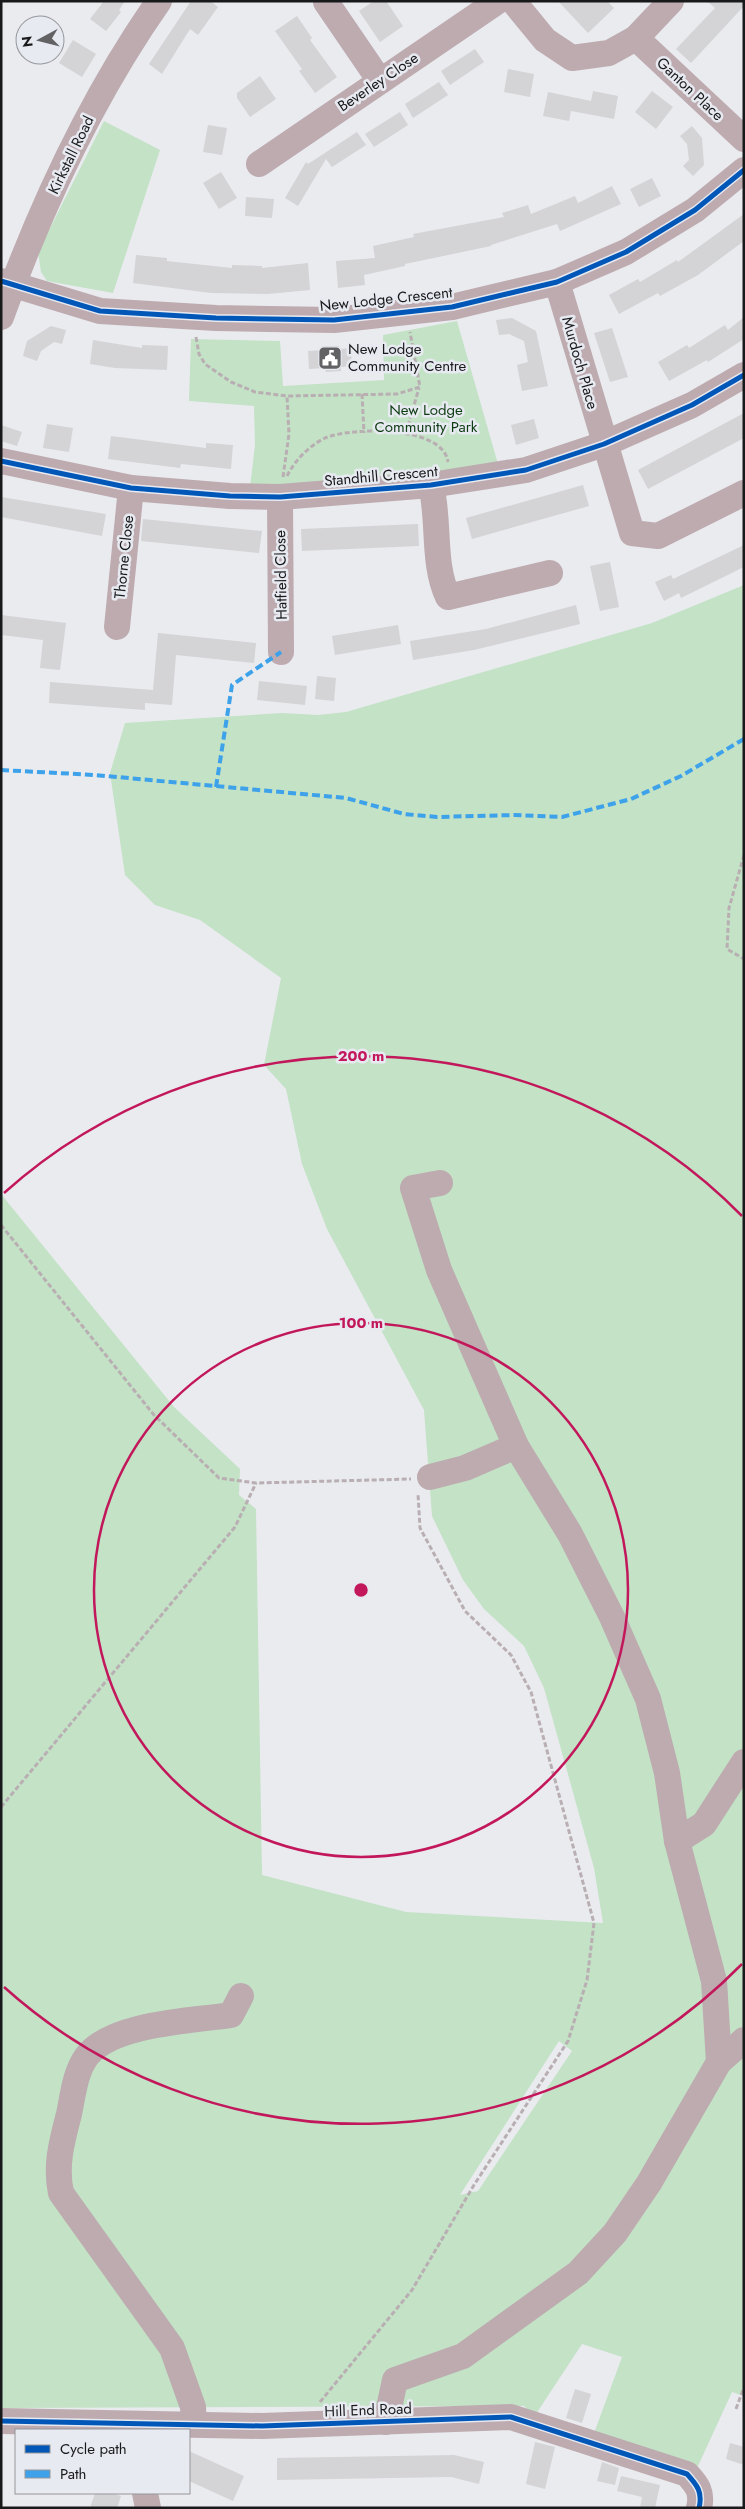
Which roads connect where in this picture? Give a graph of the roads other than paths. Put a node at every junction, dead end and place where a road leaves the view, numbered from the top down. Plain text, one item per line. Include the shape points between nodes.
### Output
1 (159, 1) edge
2 (498, 1) edge
3 (513, 1) edge
4 (671, 1) edge
5 (326, 2) edge
6 (636, 38) junction
7 (380, 81) junction
8 (744, 139) edge
9 (259, 164) dead end
10 (744, 170) edge
11 (557, 282) junction
12 (7, 283) edge
13 (1, 318) edge
14 (744, 375) edge
15 (604, 444) junction
16 (1, 461) edge
17 (441, 484) junction
18 (131, 488) junction
19 (280, 492) junction
20 (744, 493) edge
21 (550, 573) dead end
22 (117, 627) dead end
23 (281, 652) dead end
24 (440, 1183) dead end
25 (516, 1446) junction
26 (421, 1482) road end
27 (744, 1762) edge
28 (677, 1841) junction
29 (241, 1996) dead end
30 (744, 2040) edge
31 (719, 2062) junction
32 (1, 2421) edge
33 (386, 2422) junction
34 (194, 2424) junction
35 (138, 2426) edge
36 (145, 2494) edge
37 (148, 2508) edge
38 (699, 2508) edge

1 - 12 street, Kirkstall Road via 132,39 68,154
2 - 7 street, Beverley Close
3 - 6 street via 545,40 572,58 609,53
4 - 6 street
5 - 7 street
6 - 8 street, Ganton Place
7 - 9 street, Beverley Close
10 - 11 street, New Lodge Crescent via 695,210 626,252
11 - 12 street, New Lodge Crescent via 452,306 334,320 100,311
11 - 15 street, Murdoch Place
12 - 13 street, Kirkstall Road
14 - 15 street, Standhill Crescent via 692,405
15 - 17 street, Standhill Crescent via 526,470
15 - 20 street, Murdoch Place via 632,533 658,536
16 - 18 street, Standhill Crescent
17 - 19 street, Standhill Crescent
17 - 21 street via 435,502 441,582 448,597
18 - 19 street, Standhill Crescent via 230,496
18 - 22 street, Thorne Close
19 - 23 street, Hatfield Close
24 - 25 street via 413,1188 439,1270
25 - 26 street via 465,1468
25 - 28 street via 570,1534 612,1617 648,1700 667,1773
27 - 28 street via 704,1824
28 - 31 street via 714,1981
29 - 34 street via 231,2015 133,2029 104,2039 87,2056 79,2071 58,2160 61,2193 172,2348 193,2407
30 - 31 street
31 - 33 street via 649,2183 615,2233 578,2273 463,2356 395,2380
32 - 35 street, Hill End Road
33 - 34 street, Hill End Road
33 - 38 street, Hill End Road via 511,2417 687,2474 698,2485
34 - 35 street, Hill End Road
36 - 37 street

